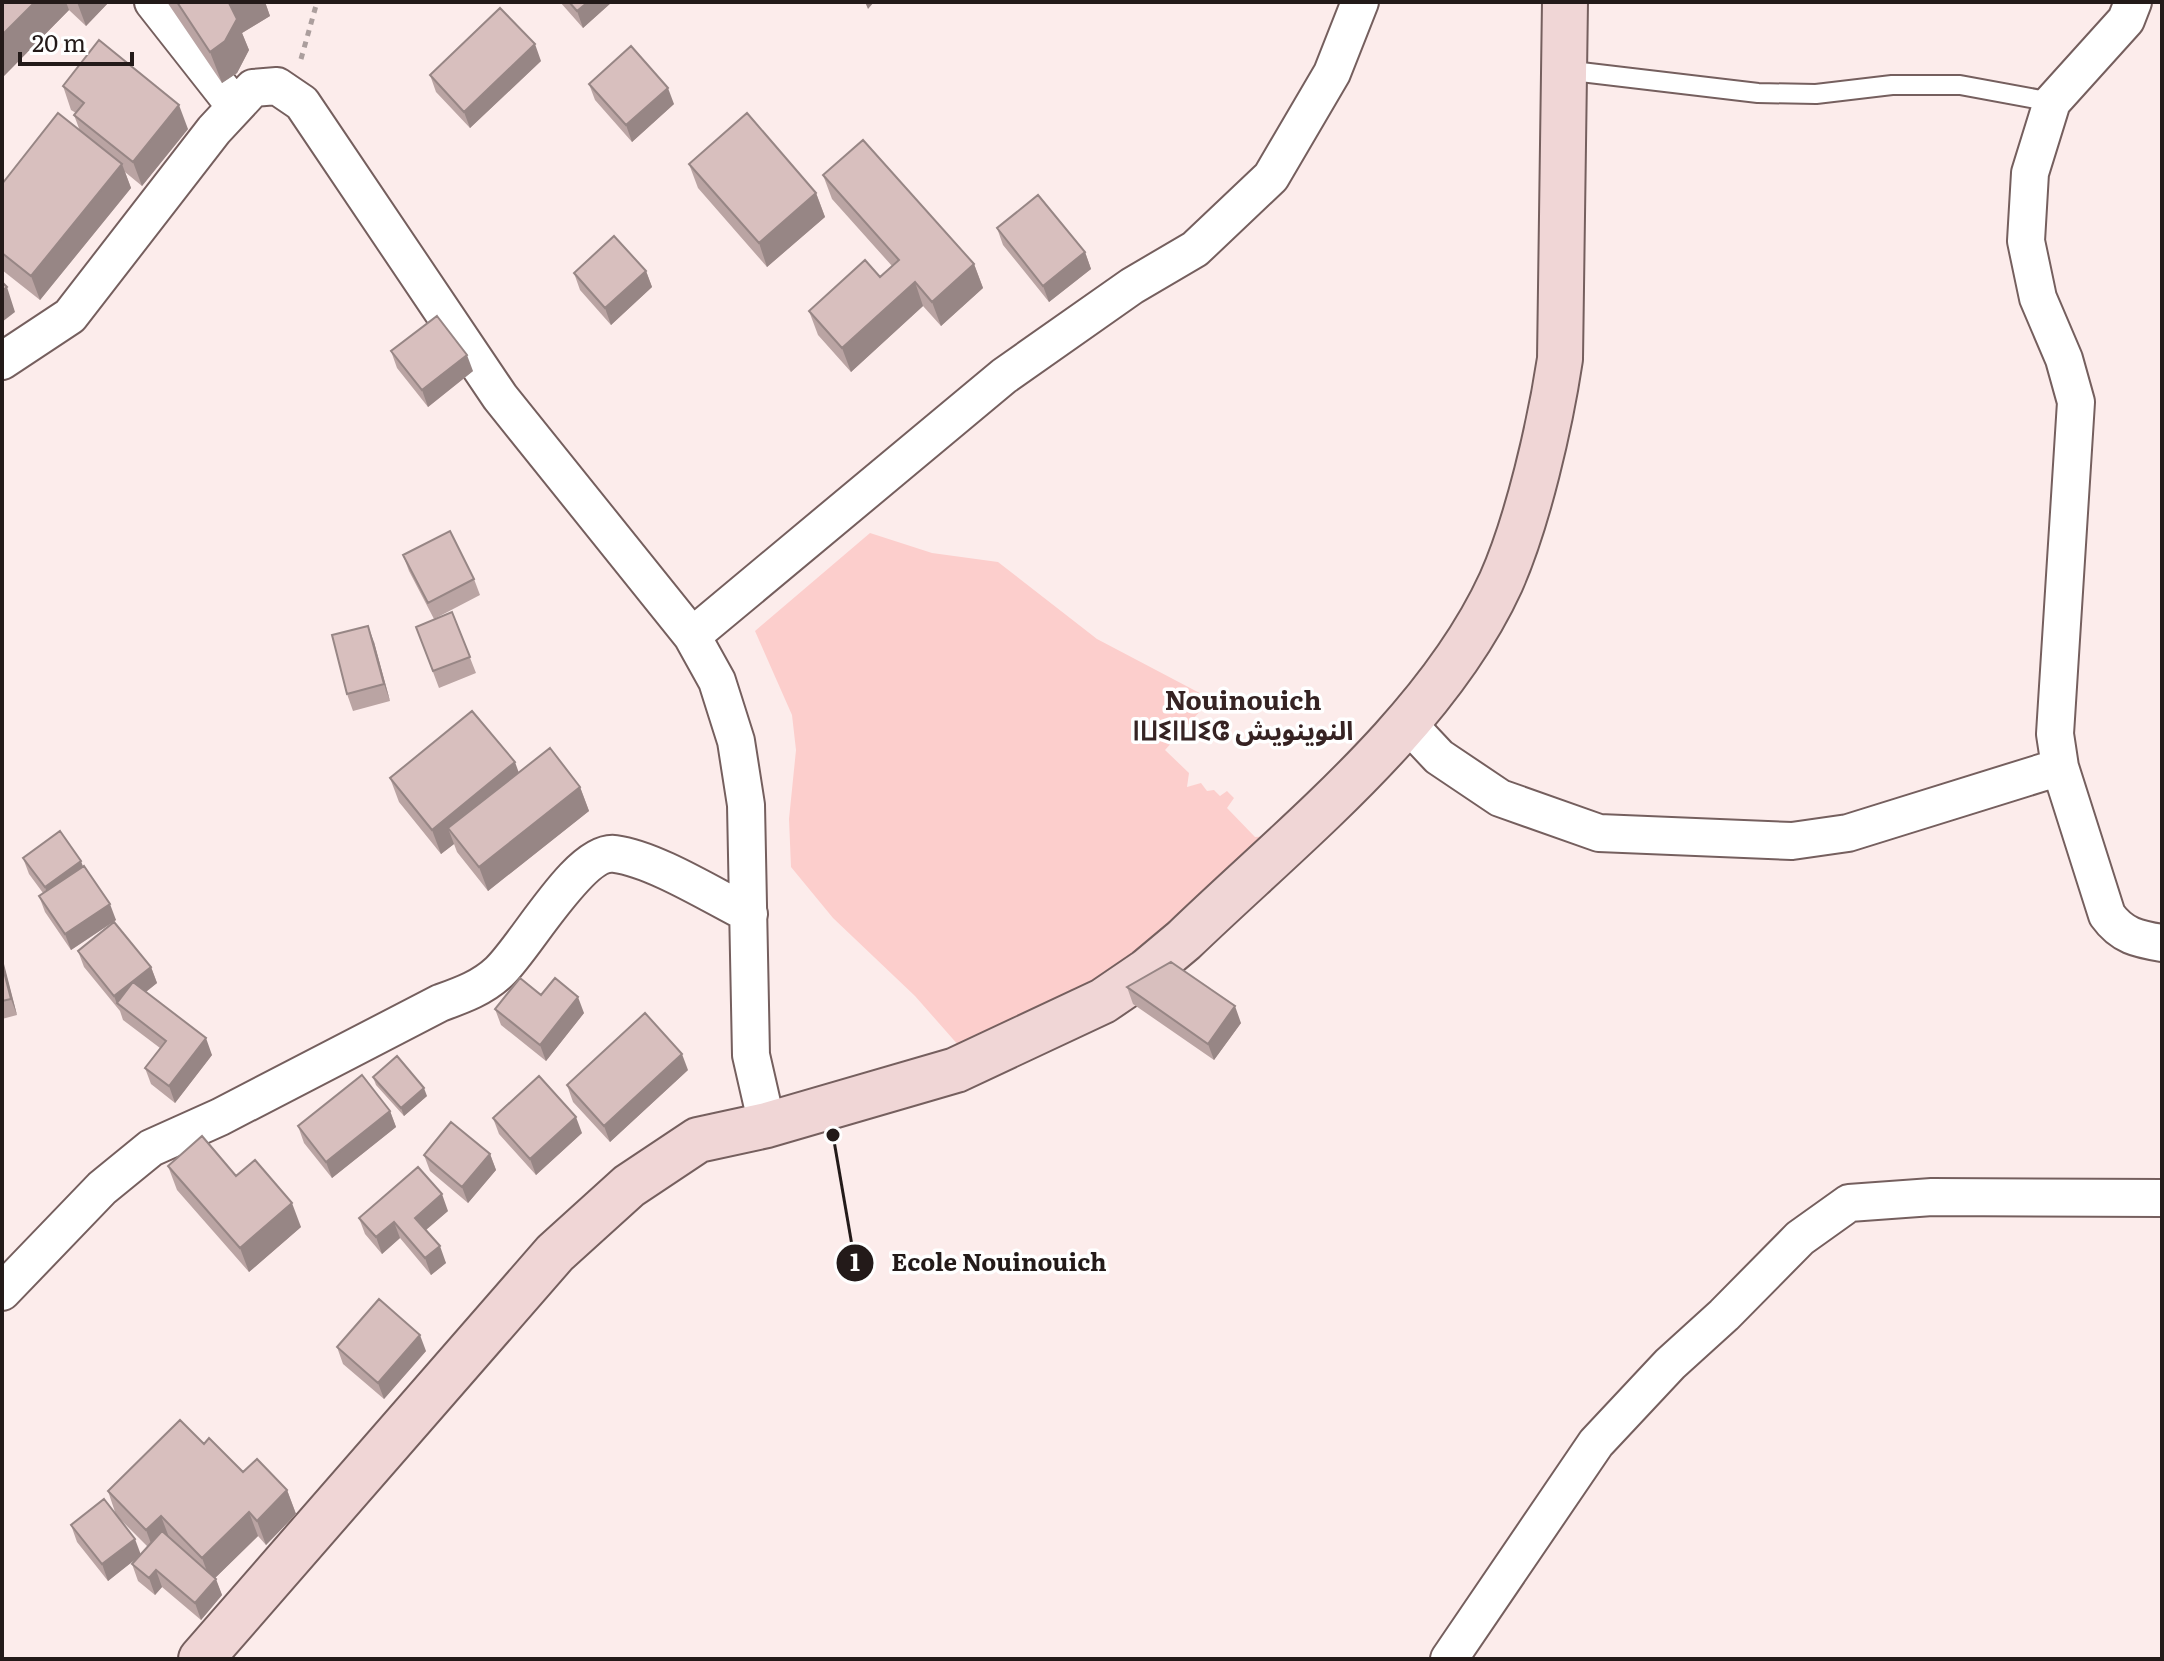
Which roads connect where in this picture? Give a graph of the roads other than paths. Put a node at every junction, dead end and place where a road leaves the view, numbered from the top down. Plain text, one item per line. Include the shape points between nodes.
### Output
1 (153, 2) edge
2 (1360, 2) edge
3 (1565, 2) edge
4 (2133, 2) edge
5 (1564, 70) junction
6 (2052, 102) junction
7 (234, 105) junction
8 (2, 361) edge
9 (692, 636) junction
10 (1408, 724) junction
11 (2060, 767) junction
12 (749, 914) junction
13 (2162, 943) edge
14 (767, 1125) junction
15 (2162, 1198) edge
16 (2, 1292) edge
17 (201, 1659) edge
18 (1449, 1659) edge

1 - 7 street
2 - 9 street via 1332,73 1260,188 1195,249 1132,286 1004,376
3 - 5 street
4 - 6 street via 2126,20
5 - 6 lane via 1758,93 1960,85
5 - 10 street via 1560,359 1553,403 1501,581 1470,638
6 - 11 street via 2030,173 2026,241 2038,298 2076,402 2055,734
7 - 8 street via 70,316
7 - 9 street via 253,88 277,86 302,103 500,397
9 - 12 street via 717,681 736,741 746,805
10 - 11 street via 1439,757 1500,798 1599,833 1792,841 1848,833
10 - 14 street via 1184,940 1103,1001 956,1070
11 - 13 street via 2107,915 2132,938
12 - 14 street via 751,1055
12 - 16 street via 639,861 613,853 599,856 580,870 497,974 151,1148 102,1188
14 - 17 street via 698,1140 629,1186 555,1253
15 - 18 street via 1932,1197 1849,1203 1800,1238 1596,1443

